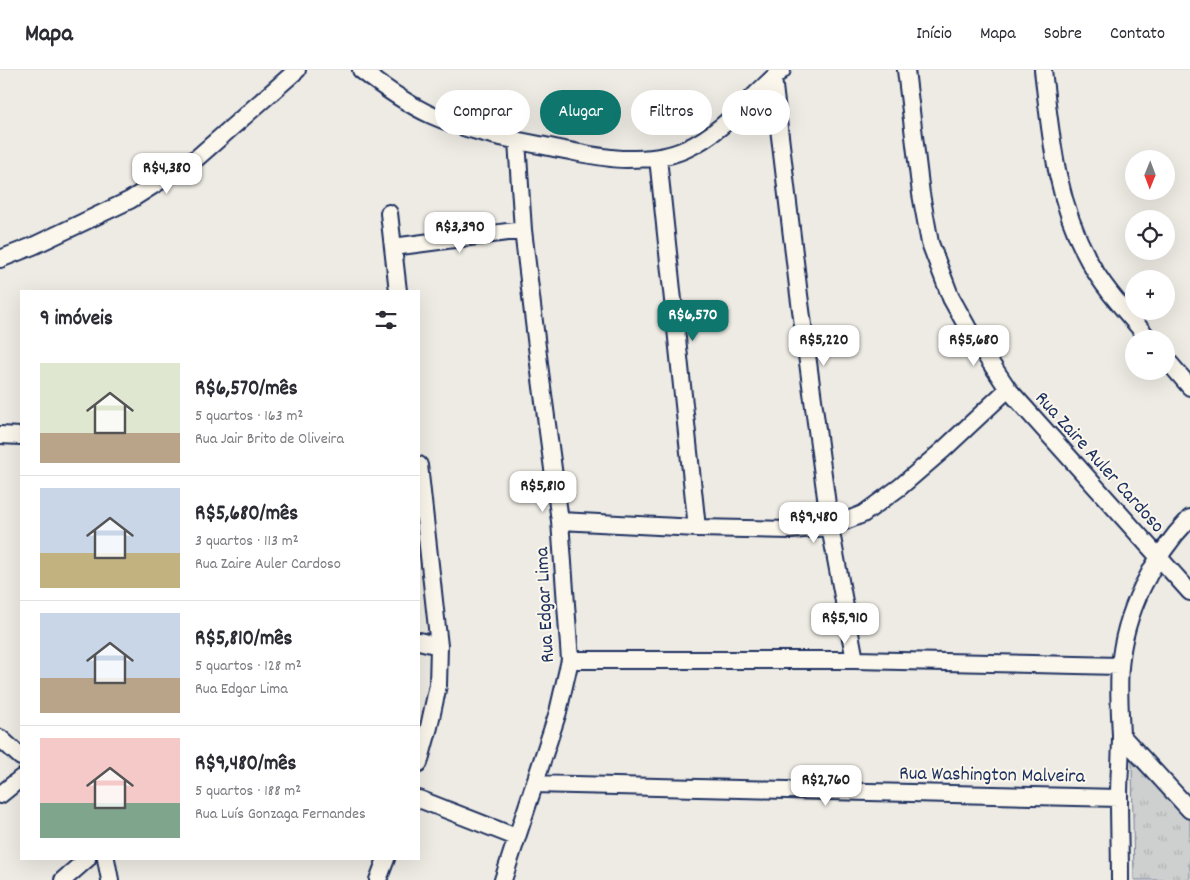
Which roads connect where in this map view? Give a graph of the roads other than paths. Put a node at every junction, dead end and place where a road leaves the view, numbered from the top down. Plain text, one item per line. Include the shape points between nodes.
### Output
1 (297, 70) edge
2 (361, 70) edge
3 (906, 70) edge
4 (1043, 70) edge
5 (778, 74) edge
6 (517, 141) junction
7 (658, 158) junction
8 (389, 213) dead end
9 (523, 230) junction
10 (393, 247) junction
11 (0, 259) edge
12 (398, 290) edge
13 (1141, 330) edge
14 (1175, 370) edge
15 (1190, 388) edge
16 (1008, 389) junction
17 (0, 435) edge
18 (20, 436) edge
19 (420, 473) edge
20 (1190, 518) edge
21 (560, 521) junction
22 (830, 527) junction
23 (697, 528) junction
24 (1158, 557) junction
25 (1190, 592) edge
26 (420, 641) edge
27 (439, 646) junction
28 (570, 660) junction
29 (855, 660) junction
30 (1120, 666) junction
31 (1121, 735) junction
32 (0, 738) edge
33 (20, 756) edge
34 (420, 759) edge
35 (20, 779) edge
36 (534, 784) junction
37 (0, 795) edge
38 (1119, 798) junction
39 (420, 799) edge
40 (1190, 810) edge
41 (516, 837) junction
42 (85, 860) edge
43 (106, 860) edge
44 (386, 860) edge
45 (63, 880) edge
46 (110, 880) edge
47 (378, 880) edge
48 (503, 880) edge
49 (1120, 880) edge

1 - 11 street via 198,157 130,200
2 - 6 street via 429,114 455,125
3 - 16 street, Rua Zaire Auler Cardoso via 930,243 951,298
4 - 13 street via 1056,173 1068,217 1089,262
5 - 7 street via 708,136 686,149
5 - 22 street via 800,304
6 - 7 street via 624,159
6 - 9 street, Rua Edgar Lima
7 - 23 street
8 - 10 street
9 - 10 street
9 - 21 street, Rua Edgar Lima
10 - 12 street
14 - 15 street
16 - 22 street via 900,487 863,514
16 - 24 street, Rua Zaire Auler Cardoso
17 - 18 street
19 - 27 street
20 - 24 street
21 - 23 street
21 - 28 street, Rua Edgar Lima
22 - 23 street via 791,530
22 - 29 street
24 - 25 street, Rua Zaire Auler Cardoso
24 - 30 street via 1134,607
26 - 27 street
27 - 34 street via 438,684
28 - 29 street
28 - 36 street, Rua Edgar Lima via 558,712
29 - 30 street
30 - 31 street
31 - 38 street
31 - 40 street
32 - 33 street
35 - 37 street
36 - 38 street, Rua Washington Malveira
36 - 41 street, Rua Edgar Lima
38 - 49 street
39 - 41 street
41 - 48 street, Rua Edgar Lima
42 - 45 street
43 - 46 street
44 - 47 street

